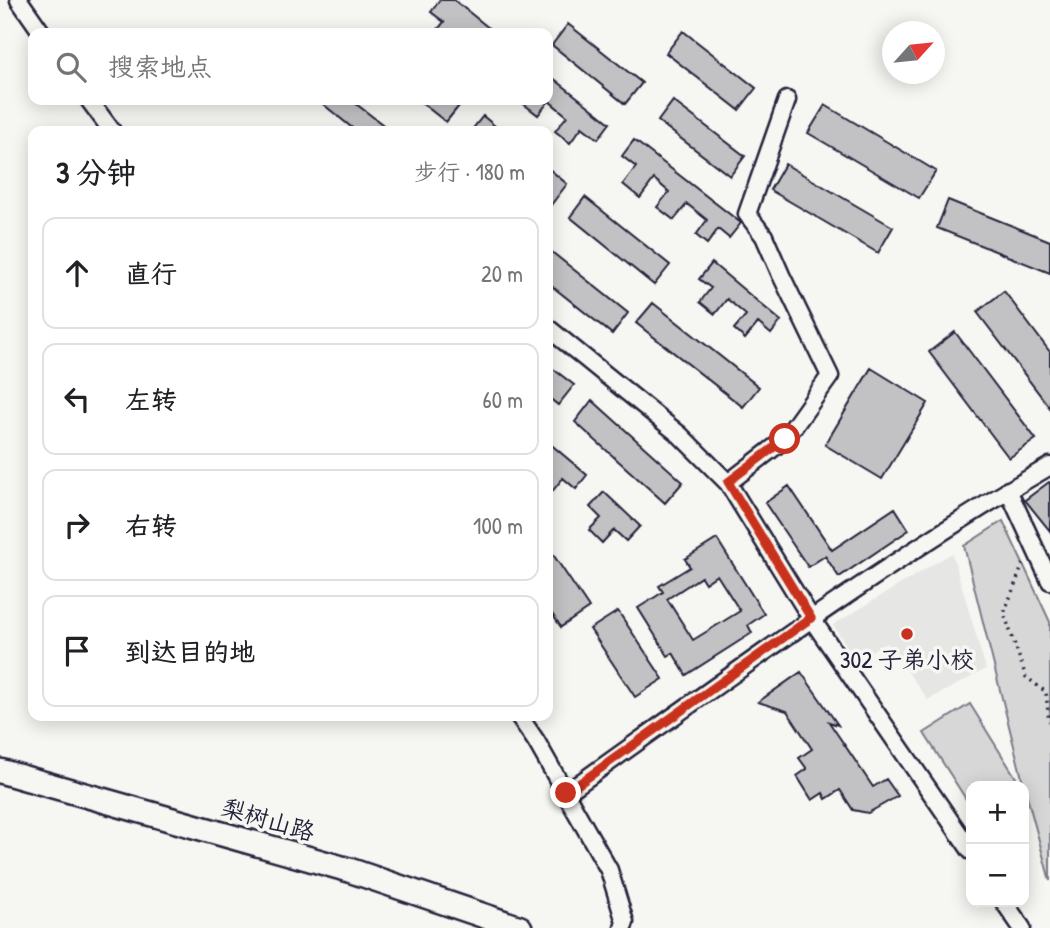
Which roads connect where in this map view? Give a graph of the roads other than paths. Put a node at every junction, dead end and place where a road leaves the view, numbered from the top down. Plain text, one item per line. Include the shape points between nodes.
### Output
1 (19, 0) edge
2 (39, 28) edge
3 (786, 100) dead end
4 (93, 105) edge
5 (108, 126) edge
6 (553, 332) edge
7 (1050, 466) edge
8 (728, 482) junction
9 (1008, 490) junction
10 (1050, 581) edge
11 (811, 618) junction
12 (523, 721) edge
13 (0, 771) edge
14 (566, 793) junction
15 (966, 844) edge
16 (1007, 907) edge
17 (520, 928) edge
18 (623, 928) edge
19 (1022, 928) edge

1 - 2 street
3 - 8 street via 747,214 764,236 830,376 785,439
4 - 5 street
6 - 8 street via 680,435
7 - 9 street
8 - 11 street
9 - 10 street
9 - 11 street
11 - 14 street
11 - 15 street
12 - 14 street
13 - 17 main road, 梨树山路 via 349,870
14 - 18 street via 609,870
16 - 19 street

